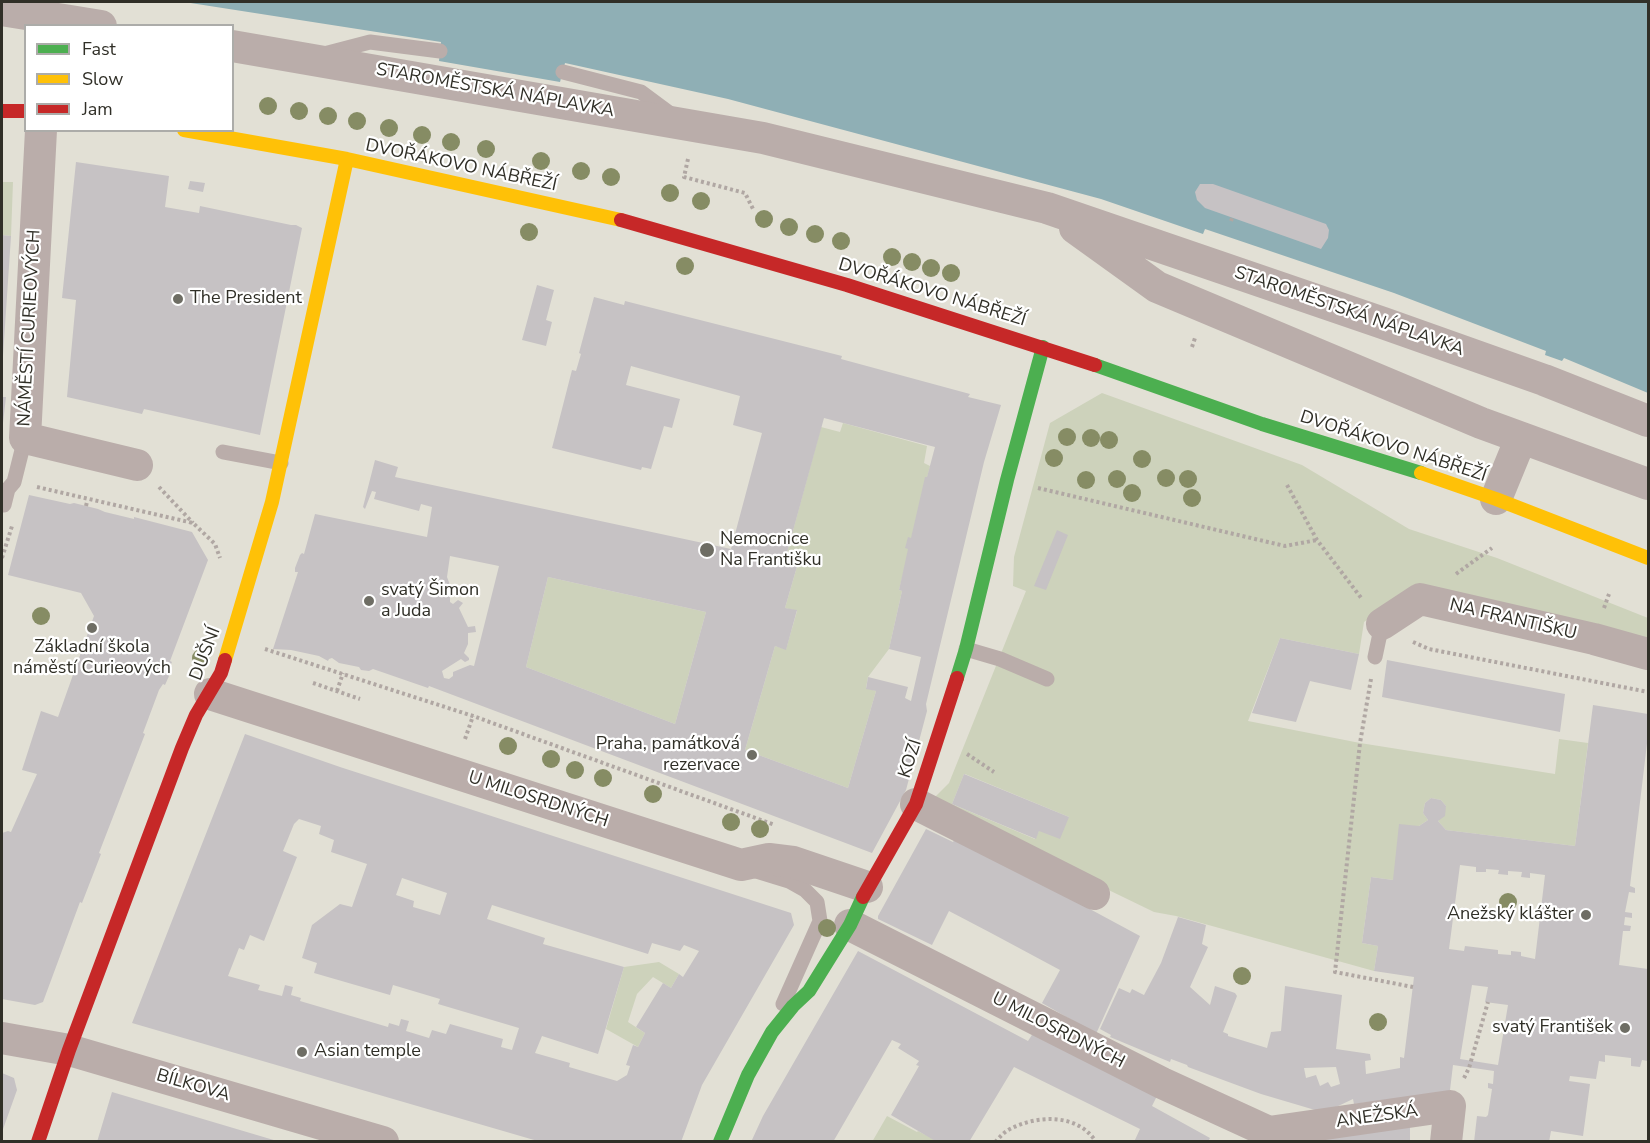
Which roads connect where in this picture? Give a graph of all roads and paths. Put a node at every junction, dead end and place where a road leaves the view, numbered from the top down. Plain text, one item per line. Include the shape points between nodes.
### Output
1 (2, 10) edge
2 (89, 24) edge
3 (234, 46) edge
4 (440, 51) dead end
5 (306, 58) junction
6 (563, 72) dead end
7 (2, 111) edge
8 (24, 111) edge
9 (684, 123) junction
10 (40, 132) edge
11 (195, 132) edge
12 (347, 159) junction
13 (696, 179) dead end
14 (1047, 208) junction
15 (754, 211) dead end
16 (1196, 334) dead end
17 (1043, 347) junction
18 (1192, 347) dead end
19 (1648, 421) edge
20 (25, 438) junction
21 (1521, 438) junction
22 (223, 452) dead end
23 (282, 464) junction
24 (137, 465) joint
25 (1287, 484) dead end
26 (1648, 484) edge
27 (36, 487) dead end
28 (1033, 487) dead end
29 (1496, 499) junction
30 (4, 505) dead end
31 (193, 523) junction
32 (1317, 540) junction
33 (1648, 558) edge
34 (222, 565) dead end
35 (1382, 624) junction
36 (268, 639) dead end
37 (966, 649) junction
38 (1648, 654) edge
39 (1375, 657) joint
40 (343, 673) junction
41 (1047, 679) dead end
42 (313, 683) dead end
43 (337, 691) junction
44 (1648, 692) edge
45 (210, 694) junction
46 (360, 699) dead end
47 (472, 716) junction
48 (465, 739) dead end
49 (962, 751) dead end
50 (994, 772) dead end
51 (916, 804) junction
52 (781, 827) dead end
53 (741, 865) junction
54 (867, 887) junction
55 (1094, 894) dead end
56 (850, 925) junction
57 (1413, 987) dead end
58 (1488, 1002) dead end
59 (772, 1032) junction
60 (2, 1038) edge
61 (69, 1050) junction
62 (1450, 1106) junction
63 (1265, 1137) edge
64 (38, 1142) edge
65 (383, 1142) edge
66 (720, 1142) edge
67 (995, 1142) edge
68 (1096, 1142) edge
69 (1446, 1142) edge

1 - 2 street
3 - 5 street, STAROMĚSTSKÁ NÁPLAVKA
4 - 5 lane, STAROMĚSTSKÁ NÁPLAVKA via 370,42
5 - 9 street, STAROMĚSTSKÁ NÁPLAVKA
6 - 9 lane, STAROMĚSTSKÁ NÁPLAVKA via 641,92
7 - 8 street
9 - 14 street, STAROMĚSTSKÁ NÁPLAVKA via 762,138
10 - 20 street, NÁMĚSTÍ CURIEOVÝCH
11 - 12 street, DVOŘÁKOVO NÁBŘEŽÍ
12 - 17 street, DVOŘÁKOVO NÁBŘEŽÍ via 599,214 857,288
12 - 23 street, DUŠNÍ
13 - 15 path via 745,193
14 - 19 street, STAROMĚSTSKÁ NÁPLAVKA via 1544,380
14 - 21 street, STAROMĚSTSKÁ NÁPLAVKA via 1157,287
16 - 18 path
17 - 29 street, DVOŘÁKOVO NÁBŘEŽÍ via 1262,424
17 - 37 street, KOZÍ
20 - 24 street, NÁMĚSTÍ CURIEOVÝCH
20 - 30 lane
21 - 26 street, STAROMĚSTSKÁ NÁPLAVKA
21 - 29 street
22 - 23 lane
23 - 45 street, DUŠNÍ via 226,659
24 - 31 path
25 - 32 path
27 - 31 path
28 - 32 path via 1285,546
29 - 33 street, DVOŘÁKOVO NÁBŘEŽÍ
31 - 34 path via 215,544
32 - 35 path
35 - 38 street, NA FRANTIŠKU via 1420,599
35 - 39 lane
35 - 44 path via 1429,649
36 - 40 path via 265,650
37 - 41 lane
37 - 51 street, KOZÍ
39 - 57 path via 1360,743 1335,972
40 - 43 path
40 - 47 path
42 - 43 path
43 - 46 path
45 - 53 street, U MILOSRDNÝCH
45 - 61 street, DUŠNÍ via 182,748
47 - 48 path
47 - 52 path
49 - 50 path
51 - 54 street, KOZÍ
51 - 55 street
53 - 54 street, U MILOSRDNÝCH via 769,859 793,862
53 - 59 lane via 789,881 817,902 820,921
54 - 56 street, KOZÍ
56 - 59 street, KOZÍ via 809,991
56 - 63 street, U MILOSRDNÝCH
58 - 62 path via 1469,1068
59 - 66 street, KOZÍ via 748,1075
60 - 61 street, BÍLKOVA
61 - 64 street, DUŠNÍ
61 - 65 street, BÍLKOVA
62 - 63 street, ANEŽSKÁ
62 - 69 street
67 - 68 path via 1008,1130 1048,1118 1067,1121 1088,1131

